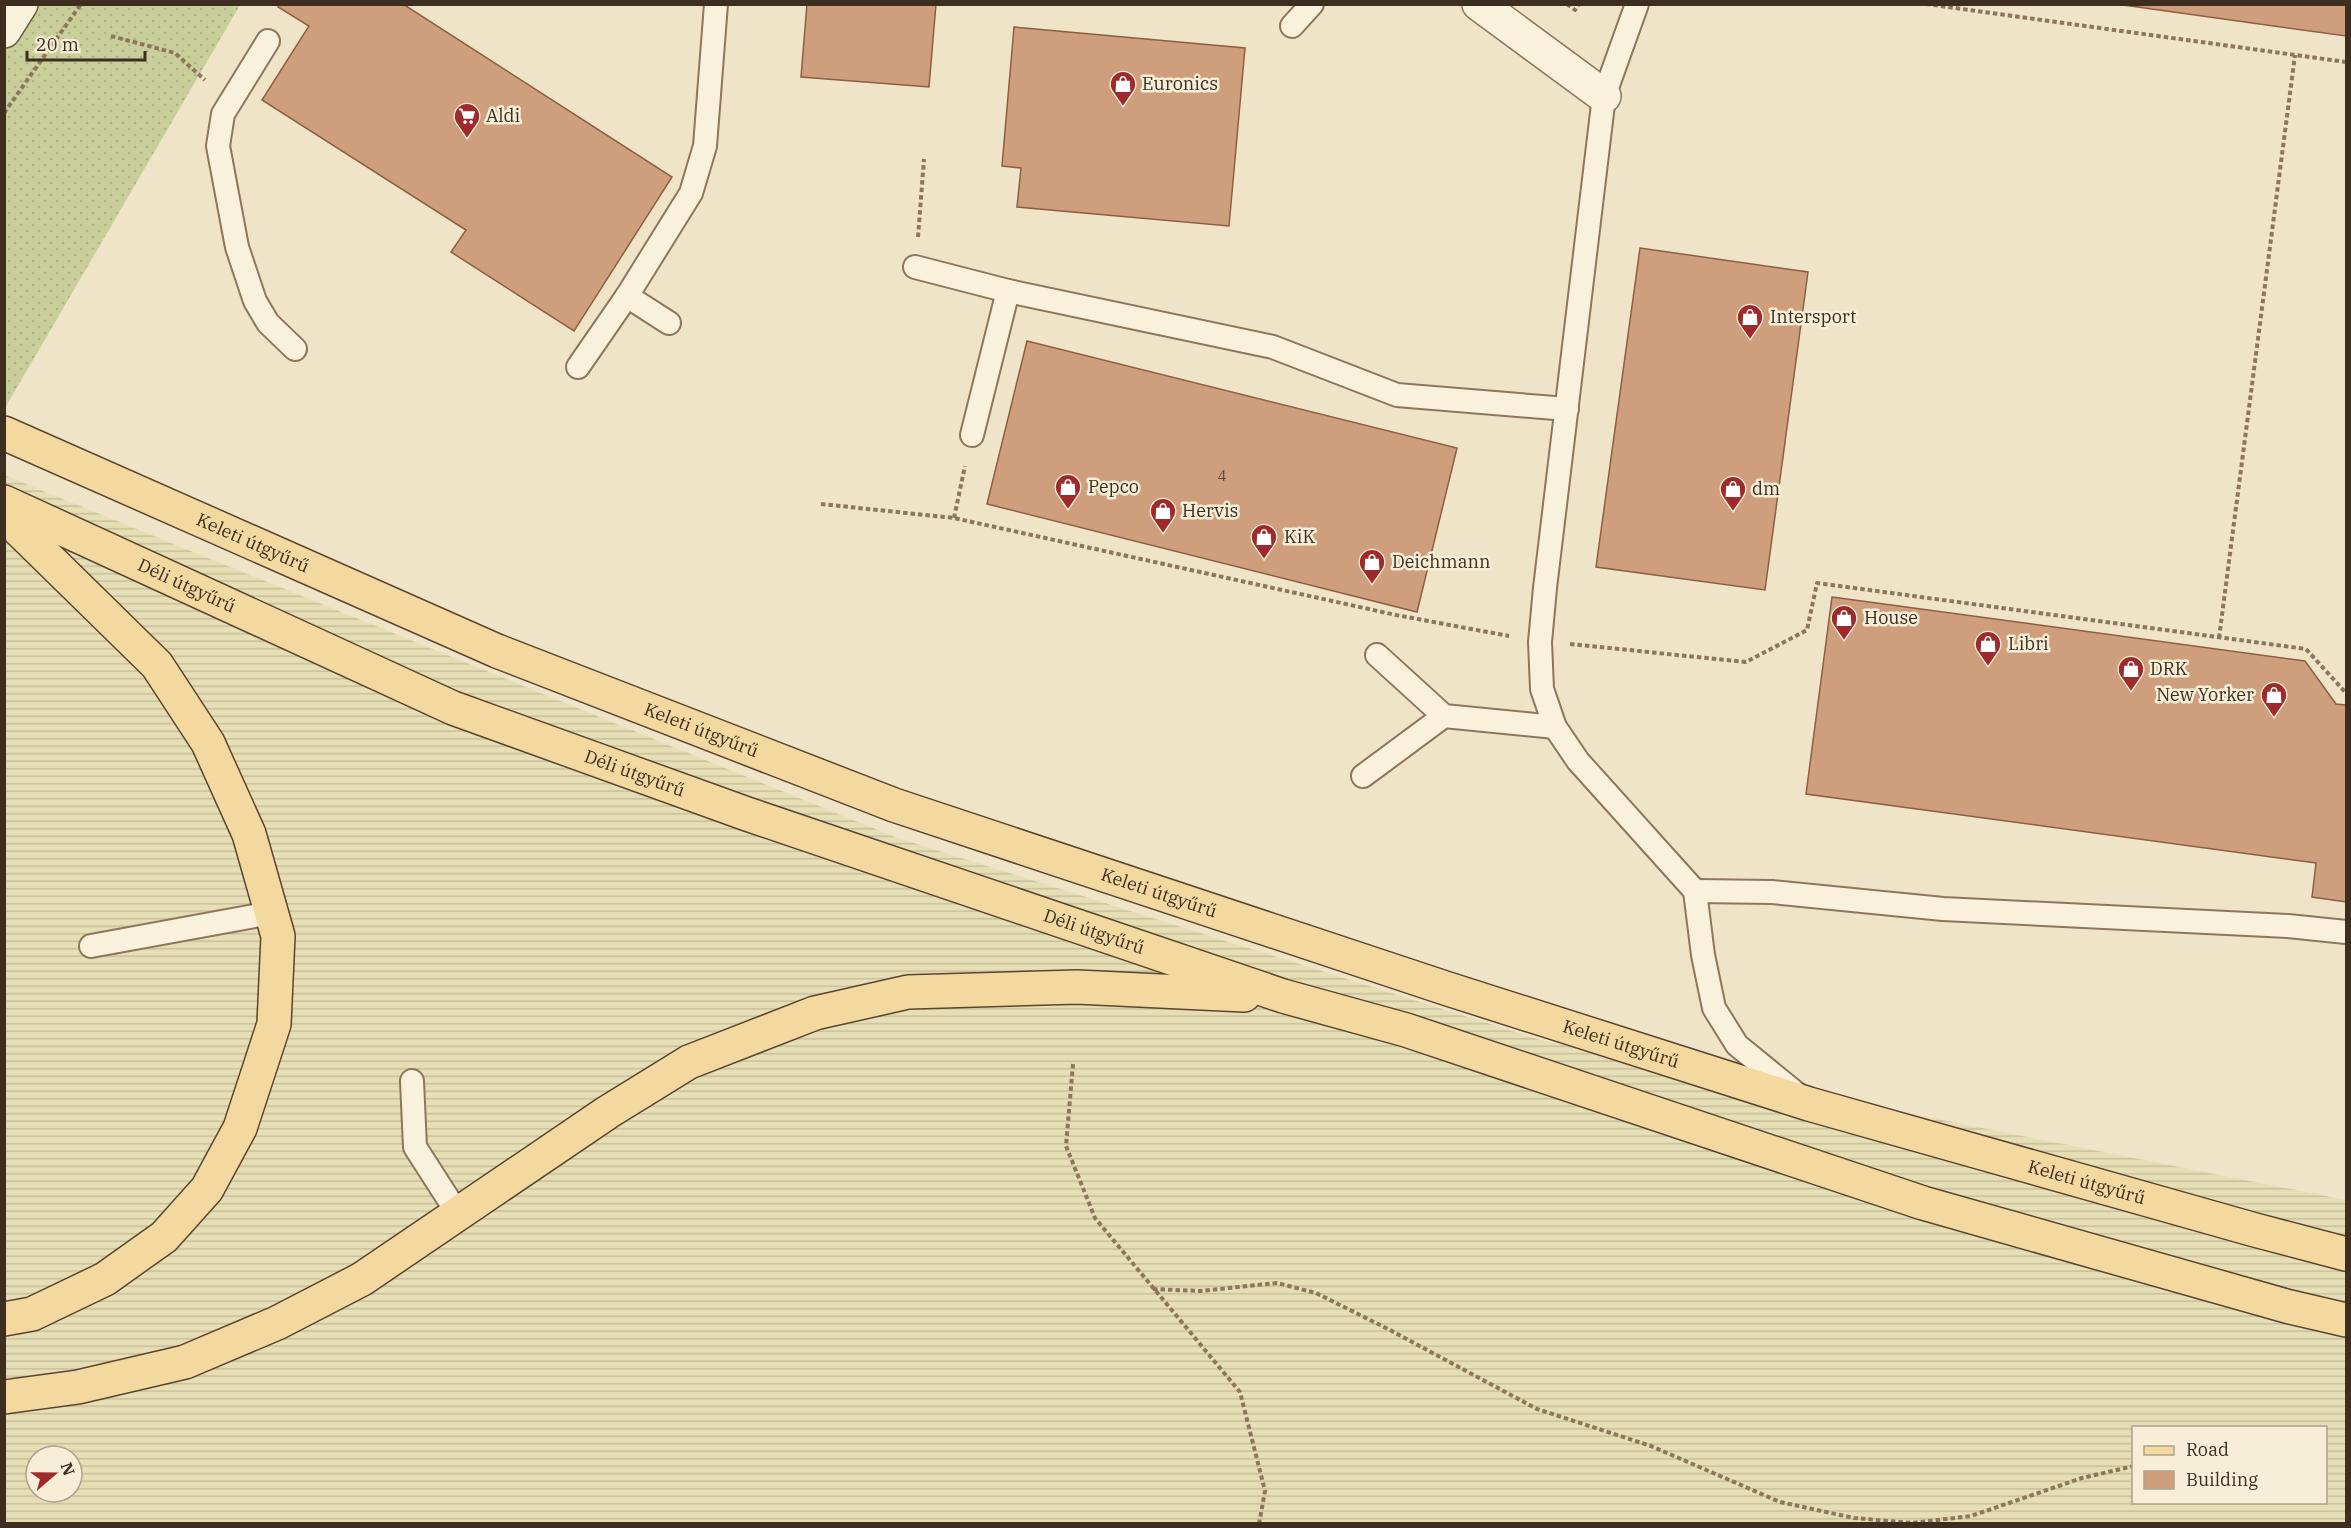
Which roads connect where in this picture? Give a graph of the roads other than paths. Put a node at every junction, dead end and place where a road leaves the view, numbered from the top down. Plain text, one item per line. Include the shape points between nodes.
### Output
1 (21, 4) edge
2 (716, 4) edge
3 (1312, 4) edge
4 (1479, 4) edge
5 (1637, 4) edge
6 (1292, 26) dead end
7 (4, 32) edge
8 (268, 41) dead end
9 (1605, 96) junction
10 (915, 267) dead end
11 (1008, 291) junction
12 (627, 296) junction
13 (669, 323) dead end
14 (295, 349) dead end
15 (578, 367) dead end
16 (1567, 409) junction
17 (4, 434) edge
18 (972, 435) road end
19 (4, 502) edge
20 (4, 515) edge
21 (1377, 656) dead end
22 (1444, 716) junction
23 (1555, 728) junction
24 (1363, 776) dead end
25 (1695, 891) junction
26 (271, 913) junction
27 (2346, 932) edge
28 (91, 946) dead end
29 (1283, 996) junction
30 (412, 1081) dead end
31 (1809, 1104) junction
32 (458, 1214) junction
33 (2346, 1254) edge
34 (4, 1319) edge
35 (2346, 1320) edge
36 (4, 1397) edge

1 - 7 street
2 - 12 lane via 705,146 697,174 691,193
3 - 6 lane
4 - 9 street
5 - 9 lane
8 - 14 lane via 223,114 218,146 237,247 255,301 268,324
9 - 16 lane
10 - 11 lane
11 - 16 lane via 1273,347 1396,395
11 - 18 lane
12 - 13 lane
12 - 15 lane
16 - 23 lane via 1540,642 1542,689
17 - 31 main road, Keleti útgyűrű via 497,651 894,806
19 - 29 main road, Déli útgyűrű via 453,708 747,814
20 - 26 main road via 164,675 208,743 249,834
21 - 22 lane
22 - 23 lane
22 - 24 lane
23 - 25 lane via 1578,761
25 - 27 lane via 1772,891 1942,909
25 - 31 lane via 1714,1008 1737,1045
26 - 28 lane
26 - 34 main road via 278,936 274,1024 240,1128 207,1189 164,1238 105,1279 32,1314
29 - 32 main road via 1077,987 908,992 815,1013 689,1062
29 - 35 main road via 1406,1030 1923,1203
30 - 32 lane via 415,1147
31 - 33 main road, Keleti útgyűrű
32 - 36 main road via 362,1279 278,1323 185,1362 78,1388

